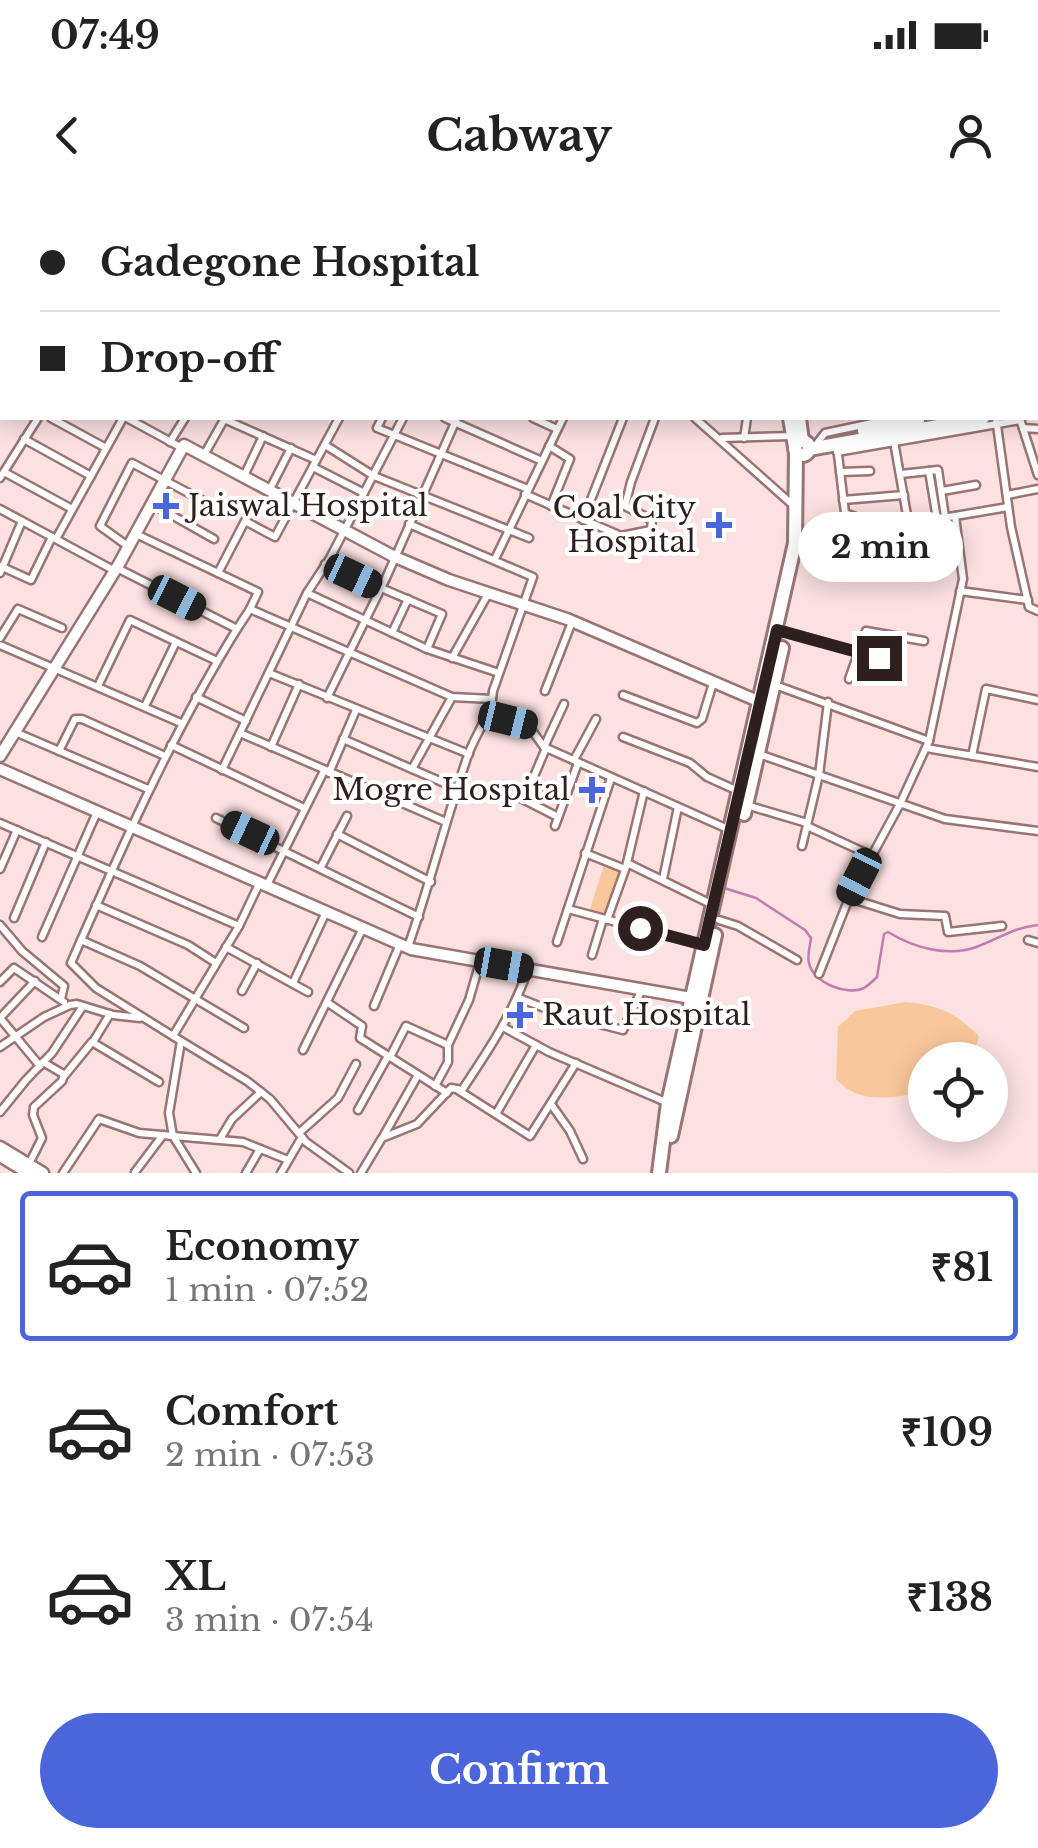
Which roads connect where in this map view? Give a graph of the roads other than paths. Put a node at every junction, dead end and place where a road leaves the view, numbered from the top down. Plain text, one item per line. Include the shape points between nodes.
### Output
1 (37, 420) edge
2 (55, 420) edge
3 (127, 420) edge
4 (132, 420) edge
5 (184, 420) edge
6 (223, 420) edge
7 (228, 420) edge
8 (338, 420) edge
9 (381, 420) edge
10 (402, 420) edge
11 (456, 420) edge
12 (537, 420) edge
13 (562, 420) edge
14 (622, 420) edge
15 (653, 420) edge
16 (697, 420) edge
17 (712, 420) edge
18 (747, 420) edge
19 (791, 420) edge
20 (799, 420) edge
21 (927, 420) edge
22 (961, 420) edge
23 (997, 421) edge
24 (1021, 422) edge
25 (891, 426) edge
26 (557, 429) junction
27 (710, 429) junction
28 (1038, 429) edge
29 (394, 435) junction
30 (263, 436) junction
31 (721, 438) junction
32 (744, 438) junction
33 (24, 439) junction
34 (170, 442) junction
35 (324, 444) junction
36 (549, 446) junction
37 (803, 446) junction
38 (106, 448) junction
39 (182, 448) junction
40 (291, 448) junction
41 (837, 448) junction
42 (204, 455) junction
43 (440, 455) junction
44 (542, 460) junction
45 (314, 464) junction
46 (928, 470) junction
47 (870, 471) dead end
48 (840, 472) junction
49 (901, 474) junction
50 (2, 475) edge
51 (1038, 475) edge
52 (91, 476) junction
53 (244, 476) junction
54 (374, 476) junction
55 (166, 480) junction
56 (976, 486) dead end
57 (270, 489) junction
58 (1038, 490) edge
59 (942, 491) junction
60 (364, 492) junction
61 (526, 492) junction
62 (422, 495) junction
63 (904, 495) junction
64 (1007, 495) junction
65 (843, 500) junction
66 (294, 502) junction
67 (152, 504) junction
68 (212, 506) dead end
69 (551, 506) junction
70 (1008, 507) junction
71 (72, 509) junction
72 (797, 509) junction
73 (0, 510) edge
74 (956, 516) junction
75 (941, 518) junction
76 (583, 520) junction
77 (22, 521) junction
78 (409, 524) junction
79 (908, 524) junction
80 (509, 529) junction
81 (345, 530) junction
82 (134, 534) junction
83 (54, 538) junction
84 (528, 538) dead end
85 (214, 539) dead end
86 (128, 547) junction
87 (393, 556) junction
88 (495, 559) junction
89 (325, 564) junction
90 (1, 569) edge
91 (116, 569) junction
92 (218, 573) junction
93 (380, 589) junction
94 (960, 590) junction
95 (489, 592) junction
96 (307, 593) junction
97 (408, 599) junction
98 (523, 604) junction
99 (1033, 606) edge
100 (250, 610) junction
101 (364, 620) junction
102 (573, 622) junction
103 (62, 628) dead end
104 (237, 628) junction
105 (289, 628) junction
106 (781, 630) junction
107 (392, 633) junction
108 (0, 638) edge
109 (924, 641) dead end
110 (176, 642) junction
111 (0, 646) edge
112 (428, 649) junction
113 (348, 651) junction
114 (857, 652) junction
115 (775, 656) junction
116 (452, 658) junction
117 (217, 661) junction
118 (900, 664) dead end
119 (54, 668) junction
120 (269, 673) junction
121 (499, 673) junction
122 (849, 678) dead end
123 (714, 682) junction
124 (299, 684) junction
125 (773, 684) junction
126 (98, 686) junction
127 (545, 691) dead end
128 (622, 695) dead end
129 (452, 697) junction
130 (196, 698) junction
131 (327, 698) junction
132 (492, 699) junction
133 (1038, 700) edge
134 (828, 702) junction
135 (764, 703) junction
136 (564, 704) dead end
137 (145, 706) junction
138 (356, 710) junction
139 (488, 714) junction
140 (596, 719) dead end
141 (246, 721) junction
142 (181, 724) junction
143 (14, 732) junction
144 (240, 733) junction
145 (623, 737) dead end
146 (343, 739) junction
147 (428, 740) junction
148 (170, 745) junction
149 (928, 745) junction
150 (271, 747) junction
151 (545, 748) junction
152 (1, 749) edge
153 (59, 751) junction
154 (753, 752) junction
155 (469, 754) junction
156 (165, 756) junction
157 (972, 756) junction
158 (576, 761) junction
159 (1038, 767) edge
160 (0, 769) edge
161 (412, 769) junction
162 (222, 770) junction
163 (327, 772) junction
164 (819, 774) junction
165 (610, 778) junction
166 (532, 781) junction
167 (148, 789) junction
168 (458, 789) junction
169 (508, 791) dead end
170 (644, 791) junction
171 (737, 795) junction
172 (566, 796) junction
173 (524, 800) junction
174 (900, 804) junction
175 (678, 806) junction
176 (304, 808) junction
177 (97, 812) junction
178 (347, 816) dead end
179 (558, 817) junction
180 (216, 818) dead end
181 (446, 822) junction
182 (0, 823) edge
183 (807, 825) junction
184 (130, 826) junction
185 (555, 826) dead end
186 (727, 829) junction
187 (17, 830) junction
188 (1038, 831) edge
189 (338, 834) junction
190 (46, 842) junction
191 (802, 846) dead end
192 (285, 849) junction
193 (585, 853) junction
194 (78, 856) junction
195 (870, 856) junction
196 (626, 866) junction
197 (321, 867) junction
198 (0, 869) edge
199 (111, 870) junction
200 (726, 874) junction
201 (663, 879) junction
202 (430, 882) junction
203 (263, 885) junction
204 (848, 898) junction
205 (718, 899) junction
206 (96, 905) junction
207 (568, 909) junction
208 (326, 912) junction
209 (419, 916) junction
210 (14, 918) dead end
211 (605, 920) junction
212 (719, 920) junction
213 (0, 925) edge
214 (239, 926) junction
215 (1002, 926) dead end
216 (364, 928) junction
217 (42, 936) dead end
218 (81, 940) junction
219 (1028, 940) dead end
220 (557, 942) dead end
221 (1038, 943) edge
222 (704, 945) junction
223 (404, 946) junction
224 (226, 947) junction
225 (592, 955) dead end
226 (797, 960) dead end
227 (480, 961) junction
228 (257, 963) junction
229 (216, 964) junction
230 (528, 970) junction
231 (819, 974) dead end
232 (35, 981) junction
233 (0, 982) edge
234 (293, 983) junction
235 (642, 989) junction
236 (242, 991) dead end
237 (308, 992) dead end
238 (196, 998) junction
239 (518, 998) junction
240 (61, 999) junction
241 (696, 999) junction
242 (328, 1003) junction
243 (70, 1005) junction
244 (84, 1006) junction
245 (374, 1006) dead end
246 (110, 1014) junction
247 (0, 1018) edge
248 (143, 1018) junction
249 (503, 1027) junction
250 (244, 1028) dead end
251 (13, 1037) junction
252 (177, 1038) junction
253 (93, 1042) junction
254 (448, 1045) junction
255 (536, 1045) junction
256 (0, 1047) edge
257 (303, 1050) dead end
258 (389, 1057) junction
259 (576, 1063) junction
260 (41, 1064) junction
261 (356, 1064) dead end
262 (418, 1075) junction
263 (64, 1076) junction
264 (160, 1082) dead end
265 (436, 1086) junction
266 (456, 1089) junction
267 (261, 1092) junction
268 (447, 1093) junction
269 (668, 1103) junction
270 (550, 1104) junction
271 (358, 1110) dead end
272 (0, 1112) edge
273 (496, 1114) junction
274 (163, 1135) junction
275 (300, 1135) junction
276 (173, 1136) junction
277 (382, 1138) junction
278 (220, 1139) junction
279 (0, 1147) edge
280 (260, 1149) junction
281 (0, 1156) edge
282 (582, 1159) dead end
283 (288, 1160) junction
284 (28, 1171) edge
285 (191, 1171) edge
286 (135, 1172) edge
287 (43, 1173) edge
288 (63, 1173) edge
289 (246, 1173) edge
290 (281, 1173) edge
291 (349, 1173) edge
292 (361, 1173) edge
293 (659, 1173) edge
294 (668, 1173) edge

1 - 33 street
2 - 38 street
3 - 38 street
4 - 34 street
5 - 34 street
6 - 42 street
7 - 30 street
8 - 35 street
9 - 29 street via 377,428
10 - 29 street
11 - 43 street
11 - 44 street
12 - 26 street
13 - 26 street
14 - 76 street
15 - 76 street via 626,506 652,520 652,528 625,537
16 - 27 street
17 - 27 street
18 - 32 street
19 - 37 highway
20 - 37 highway
21 - 25 highway
22 - 25 highway
23 - 24 street
23 - 25 street
23 - 64 street
24 - 28 street
24 - 51 street
25 - 37 highway
25 - 41 highway
25 - 49 street
26 - 36 street
27 - 31 street
29 - 43 street
29 - 54 street
30 - 40 street
30 - 53 street
31 - 32 street
31 - 72 street
32 - 37 street
33 - 50 street
33 - 52 street
34 - 39 street
35 - 45 street
35 - 54 street
36 - 44 street
36 - 69 street via 570,458
37 - 41 highway
37 - 72 highway
37 - 106 highway via 806,522
38 - 52 street
39 - 42 street
39 - 55 street
40 - 45 street
40 - 57 street
41 - 48 street
42 - 53 street
43 - 61 street
43 - 62 street
44 - 61 street
45 - 60 street
45 - 66 street
46 - 49 street
46 - 59 street via 938,470
46 - 75 street
47 - 48 street
48 - 65 street
49 - 63 street
50 - 71 street
52 - 71 street
53 - 57 street
54 - 60 street
54 - 62 street
55 - 67 street
55 - 68 street
55 - 86 street via 131,465 100,526
56 - 59 street
57 - 66 street
58 - 64 street
59 - 75 street
60 - 81 street
61 - 69 street
61 - 80 street
62 - 78 street
62 - 80 street
63 - 65 street
63 - 79 street
64 - 70 street
65 - 79 street via 846,514 906,536
66 - 81 street
66 - 92 street via 276,537 245,520
67 - 82 street
67 - 85 street
69 - 76 street
70 - 74 street
70 - 99 street
71 - 83 street
72 - 106 highway
73 - 77 street
74 - 75 street
74 - 94 street
75 - 79 street
77 - 83 street
77 - 90 street
78 - 87 street
78 - 88 street
80 - 84 street
80 - 88 street
81 - 87 street
81 - 89 street
82 - 86 street
82 - 92 street
83 - 90 street via 32,579
83 - 91 street
86 - 91 street
87 - 93 street
87 - 95 street
88 - 98 street via 533,577
89 - 93 street
89 - 96 street
91 - 104 street
91 - 119 street
92 - 100 street via 258,592
93 - 97 street
93 - 101 street
94 - 99 street
94 - 149 street
95 - 98 street
95 - 116 street
96 - 101 street
96 - 105 street
97 - 107 street
97 - 112 street via 442,615
98 - 102 street
98 - 121 street
100 - 104 street
100 - 105 street
101 - 107 street
101 - 113 street
102 - 123 street
102 - 127 street
103 - 108 street via 18,609
104 - 117 street
105 - 113 street
105 - 120 street
106 - 114 street
106 - 115 highway
107 - 112 street
109 - 114 street via 868,631
110 - 117 street
110 - 126 street via 130,620
110 - 137 street
111 - 119 street
112 - 116 street
113 - 129 street
113 - 131 street
114 - 118 street
114 - 122 street
115 - 125 highway
115 - 135 highway
116 - 121 street
117 - 130 street
119 - 126 street
119 - 143 street
120 - 124 street
120 - 141 street
121 - 132 street
123 - 128 street via 697,723
123 - 135 street
124 - 131 street
124 - 150 street
125 - 134 street
125 - 135 highway
126 - 137 street
129 - 132 street
129 - 147 street
130 - 141 street
130 - 142 street
131 - 138 street
132 - 139 street
133 - 157 street via 986,689
134 - 149 street
134 - 164 street
135 - 154 highway
136 - 151 street
137 - 142 street
138 - 146 street
138 - 147 street
139 - 151 street via 528,724
139 - 155 street
140 - 158 street
141 - 144 street
142 - 148 street
143 - 152 street
143 - 153 street
144 - 150 street
144 - 162 street
145 - 171 street via 690,763
146 - 161 street
146 - 163 street
147 - 155 street
147 - 161 street
148 - 156 street
148 - 162 street
149 - 157 street
149 - 174 street
150 - 163 street
151 - 158 street
151 - 166 street
153 - 156 street via 82,718
153 - 167 street
154 - 164 street
154 - 171 highway
155 - 168 street
156 - 167 street
157 - 159 street
158 - 165 street
158 - 172 street
160 - 177 street
161 - 168 street
162 - 176 street
163 - 176 street
163 - 181 street
164 - 174 street
164 - 183 street
165 - 170 street
165 - 193 street
166 - 172 street
166 - 173 street
167 - 184 street
168 - 181 street
169 - 173 street
170 - 175 street
170 - 196 street
171 - 183 street
171 - 186 highway
171 - 200 highway
172 - 179 street
173 - 179 street
174 - 188 street via 944,819
174 - 195 street
175 - 186 street
175 - 201 street
176 - 192 street
177 - 184 street
177 - 194 street
178 - 189 street
179 - 185 street
180 - 192 street
181 - 202 street
182 - 187 street
183 - 191 street
183 - 195 street
184 - 199 street
184 - 203 street
186 - 200 highway
187 - 190 street
187 - 198 street
189 - 197 street
189 - 202 street
190 - 194 street
190 - 210 street
192 - 197 street
192 - 203 street
193 - 196 street
193 - 207 street
194 - 199 street
194 - 217 street
195 - 204 street
196 - 201 street
196 - 211 street
197 - 209 street
199 - 206 street
199 - 214 street
200 - 205 highway
201 - 205 street
202 - 209 street
203 - 208 street
203 - 214 street
204 - 215 street via 900,914 945,916 948,932
204 - 231 street
205 - 212 highway
205 - 222 highway
206 - 218 street
206 - 229 street
207 - 211 street
207 - 220 street
208 - 216 street
208 - 234 street
209 - 223 street
211 - 222 street
211 - 225 street
212 - 226 street
212 - 241 highway
213 - 240 street via 64,986
214 - 224 street
216 - 223 street
216 - 242 street
218 - 238 street
218 - 248 street via 71,964 80,976
219 - 221 street
222 - 241 highway
223 - 227 street
223 - 245 street
224 - 228 street
224 - 229 street
227 - 230 street
227 - 254 street
228 - 234 street
228 - 236 street
229 - 238 street
230 - 235 street
230 - 239 street
232 - 233 street via 14,968
232 - 240 street
232 - 247 street
234 - 237 street
235 - 239 street via 623,1030
235 - 241 street
238 - 250 street
238 - 252 street
239 - 249 street
240 - 243 street
241 - 269 highway
241 - 294 highway
242 - 257 street
242 - 258 street via 362,1026 359,1037
243 - 244 street
243 - 251 street
244 - 246 street
244 - 260 street
246 - 248 street
246 - 253 street
247 - 251 street
248 - 252 street
249 - 255 street
249 - 266 street via 462,1090
251 - 256 street
251 - 260 street
252 - 267 street
252 - 276 street
253 - 263 street
253 - 264 street
254 - 258 street via 406,1026
254 - 265 street via 449,1060
255 - 259 street
255 - 273 street
258 - 262 street
258 - 271 street
259 - 269 street
259 - 270 street
260 - 263 street
260 - 272 street
261 - 275 street via 338,1098
262 - 265 street
262 - 277 street
263 - 284 street via 34,1107 42,1138
265 - 268 street
266 - 268 street
266 - 273 street
267 - 275 street
267 - 278 street
268 - 277 street via 417,1124
269 - 293 highway
270 - 273 street via 530,1136
270 - 282 street
274 - 276 street
274 - 286 street
274 - 288 street via 99,1119
275 - 283 street
275 - 291 street
276 - 278 street
276 - 285 street
277 - 292 street
278 - 280 street
279 - 284 street
280 - 283 street
280 - 289 street
281 - 284 street
283 - 290 street
284 - 287 street

